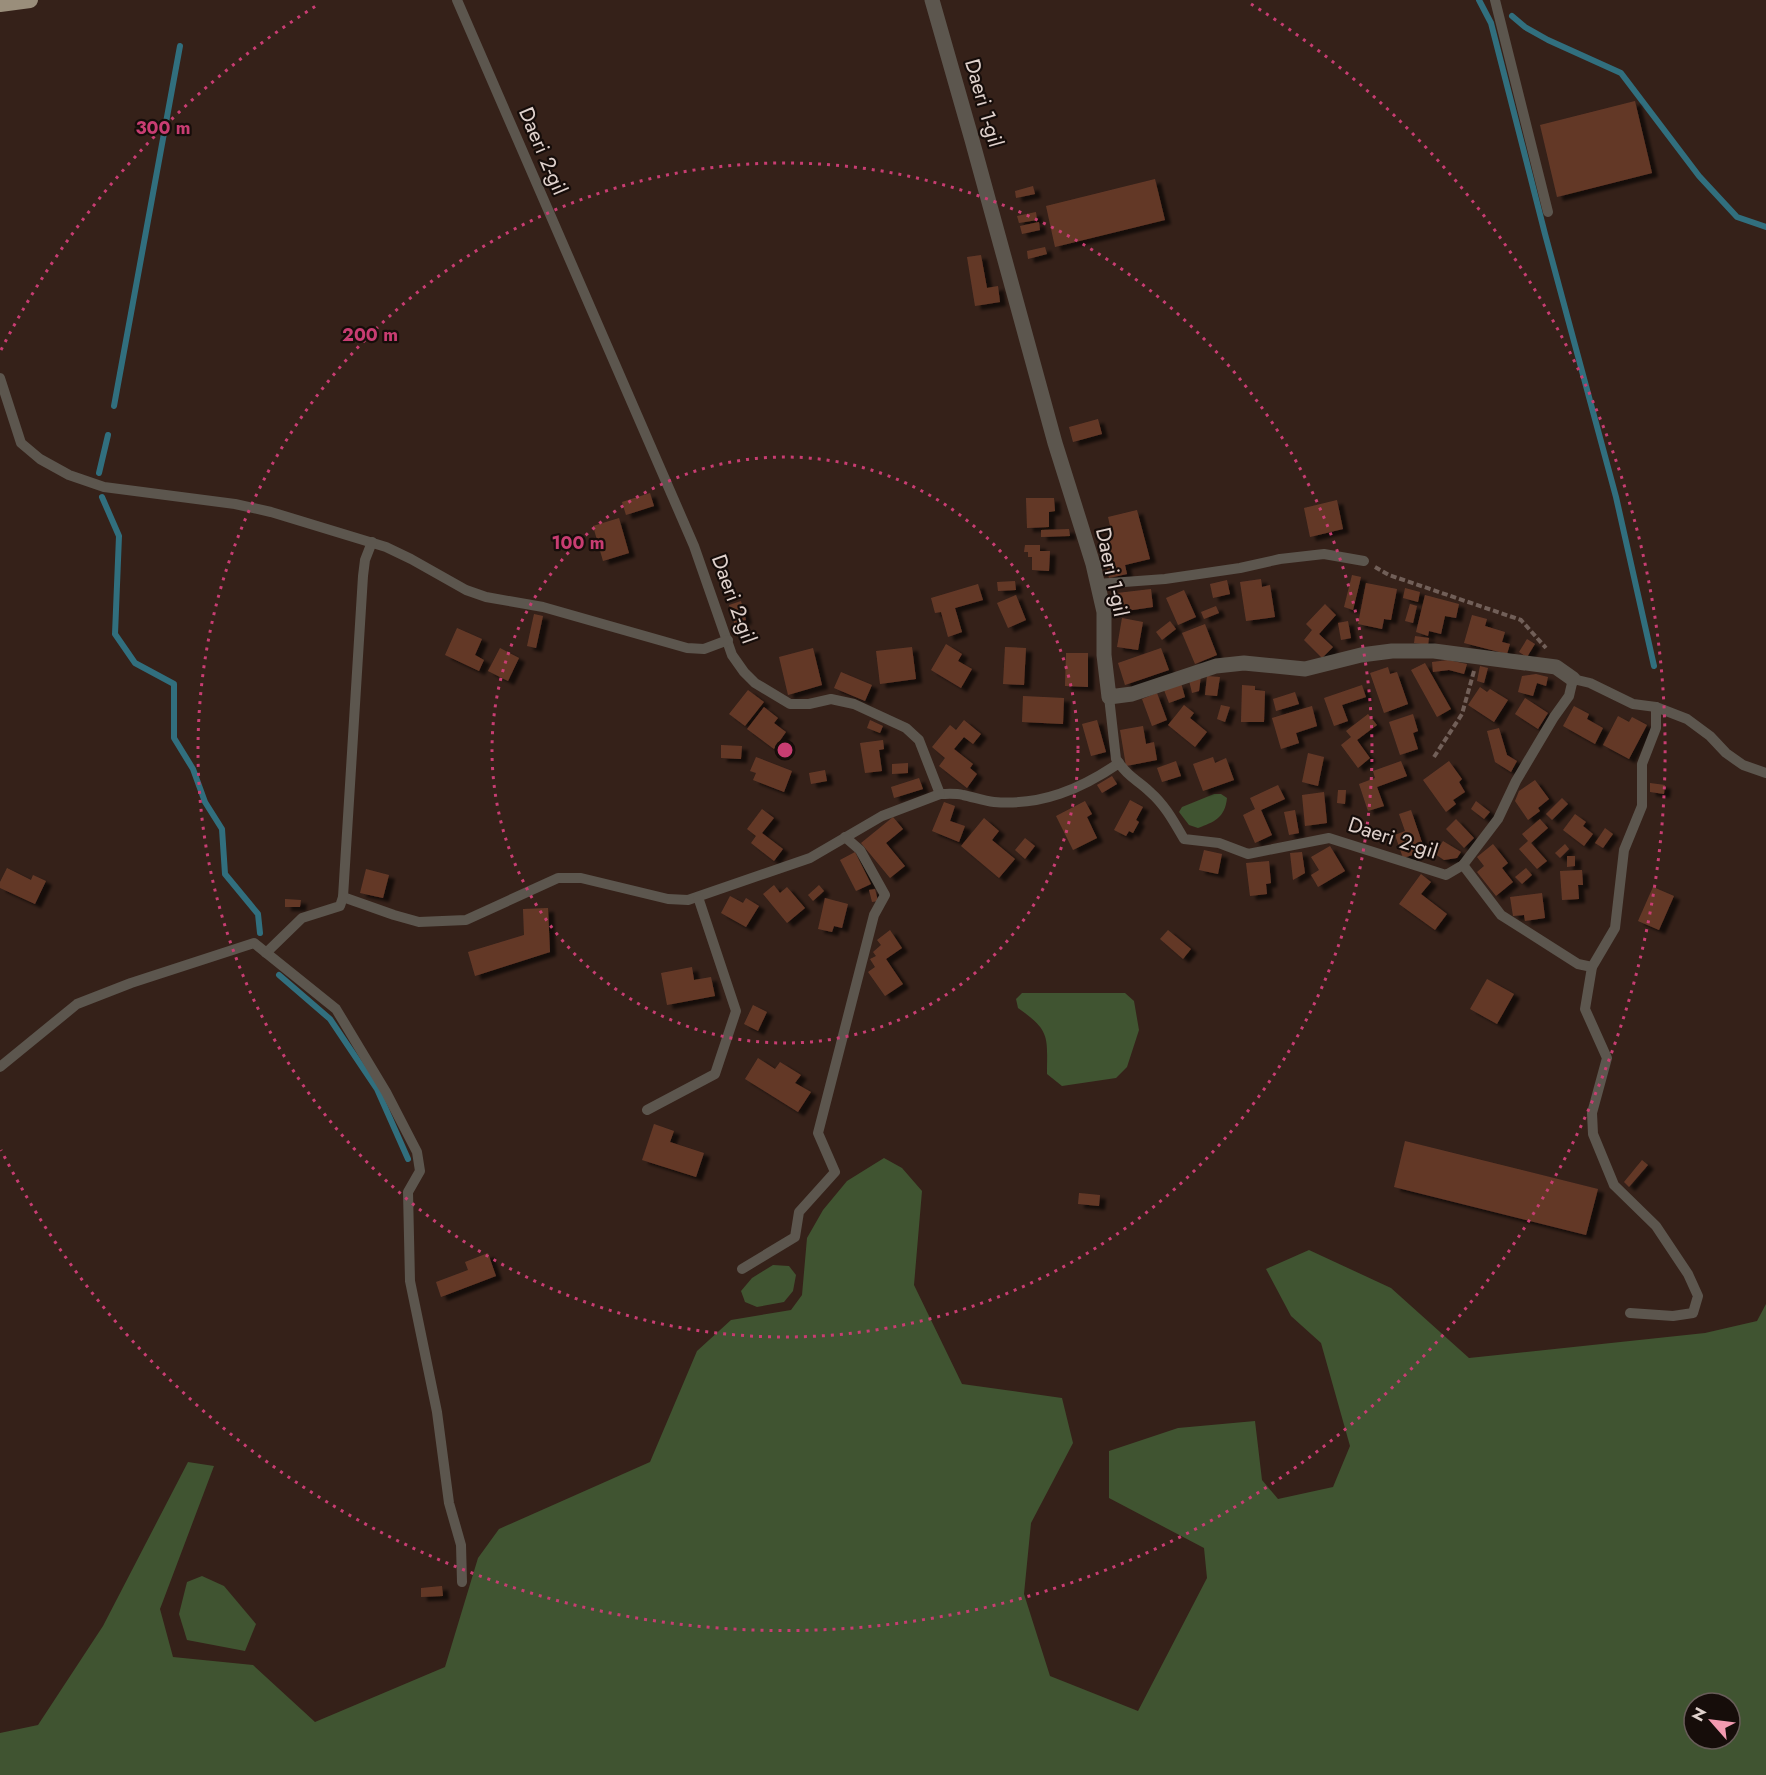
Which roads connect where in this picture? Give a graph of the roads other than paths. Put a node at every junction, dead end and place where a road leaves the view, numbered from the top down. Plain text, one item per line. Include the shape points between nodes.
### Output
1 (30, 0) edge
2 (457, 0) edge
3 (932, 0) edge
4 (1495, 0) edge
5 (0, 4) edge
6 (1548, 212) dead end
7 (0, 378) edge
8 (372, 542) junction
9 (1364, 561) road end
10 (1097, 584) junction
11 (728, 640) junction
12 (1573, 679) junction
13 (1108, 697) junction
14 (1656, 707) junction
15 (1119, 763) junction
16 (1766, 774) edge
17 (940, 794) junction
18 (845, 837) junction
19 (1463, 865) junction
20 (343, 897) junction
21 (698, 897) junction
22 (266, 953) junction
23 (1592, 968) junction
24 (0, 1067) edge
25 (647, 1110) dead end
26 (742, 1269) dead end
27 (1630, 1312) dead end
28 (462, 1582) dead end

1 - 5 highway
2 - 11 lane, Daeri 2-gil via 694,546
3 - 10 street, Daeri 1-gil
4 - 6 lane
7 - 8 lane via 21,443 69,475 104,487 235,504
8 - 11 lane via 486,597 543,607 687,648 704,649
8 - 20 lane via 363,576
9 - 10 lane via 1324,554 1165,579
10 - 13 street, Daeri 1-gil via 1104,612
11 - 17 lane, Daeri 2-gil via 732,655 744,672 790,704 831,699 854,704 906,728 919,740
12 - 13 street via 1556,667 1434,651 1392,651 1305,669 1235,664 1205,669 1132,694
12 - 14 lane via 1633,704
12 - 19 lane, Daeri 2-gil via 1569,696 1516,781 1498,819
13 - 15 lane
14 - 16 lane via 1687,719 1743,765
14 - 23 lane via 1656,728 1642,764 1642,806 1624,849 1615,928
15 - 17 lane via 1054,797 1029,802 993,802
15 - 19 lane, Daeri 2-gil via 1170,814 1184,839 1219,843 1248,854 1329,838 1446,875
17 - 18 lane via 882,816
18 - 21 lane via 810,858
18 - 26 lane via 860,850 885,896 874,915 818,1133 835,1172 799,1212 795,1237
19 - 23 lane via 1501,915 1578,964
20 - 21 lane via 418,922 466,920 558,878 581,878 668,898
20 - 22 lane via 340,906 302,918
21 - 25 lane via 736,1011 715,1074
22 - 24 lane via 254,943 77,1004
22 - 28 lane via 336,1009 417,1152 420,1171 408,1192 410,1281 437,1412 448,1503 461,1545
23 - 27 lane via 1585,1009 1607,1058 1592,1113 1593,1134 1614,1185 1656,1226 1698,1296 1693,1313 1673,1316

